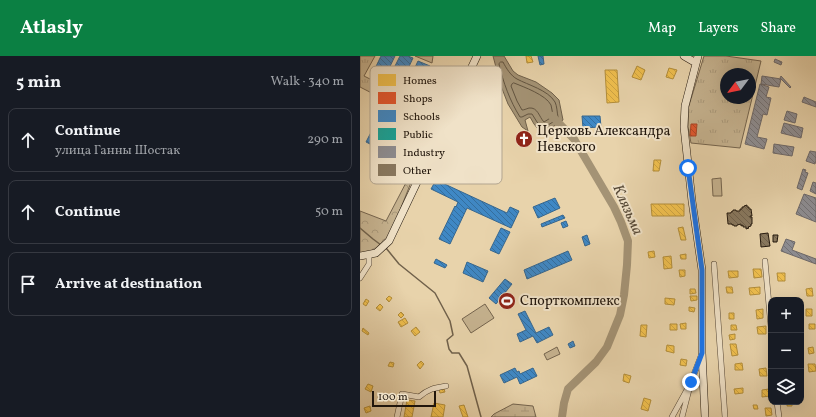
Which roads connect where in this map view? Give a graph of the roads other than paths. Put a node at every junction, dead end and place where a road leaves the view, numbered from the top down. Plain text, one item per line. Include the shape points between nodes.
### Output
1 (476, 56) edge
2 (684, 56) edge
3 (697, 59) edge
4 (471, 66) edge
5 (414, 184) edge
6 (369, 255) junction
7 (360, 256) edge
8 (765, 261) dead end
9 (714, 264) dead end
10 (360, 278) edge
11 (768, 297) edge
12 (702, 353) junction
13 (691, 382) junction
14 (446, 386) dead end
15 (777, 405) edge
16 (397, 417) edge
17 (672, 417) edge
18 (682, 417) edge
19 (705, 417) edge
20 (725, 417) edge
21 (779, 417) edge

1 - 4 main road
2 - 3 main road
3 - 12 main road via 685,106 684,126 702,270
5 - 6 main road via 385,245 376,253
6 - 7 main road
6 - 10 street via 369,264
8 - 11 street
9 - 20 street
12 - 13 street
12 - 19 main road
13 - 17 street
13 - 18 street
14 - 16 street via 434,388 419,397 402,394
15 - 21 street

